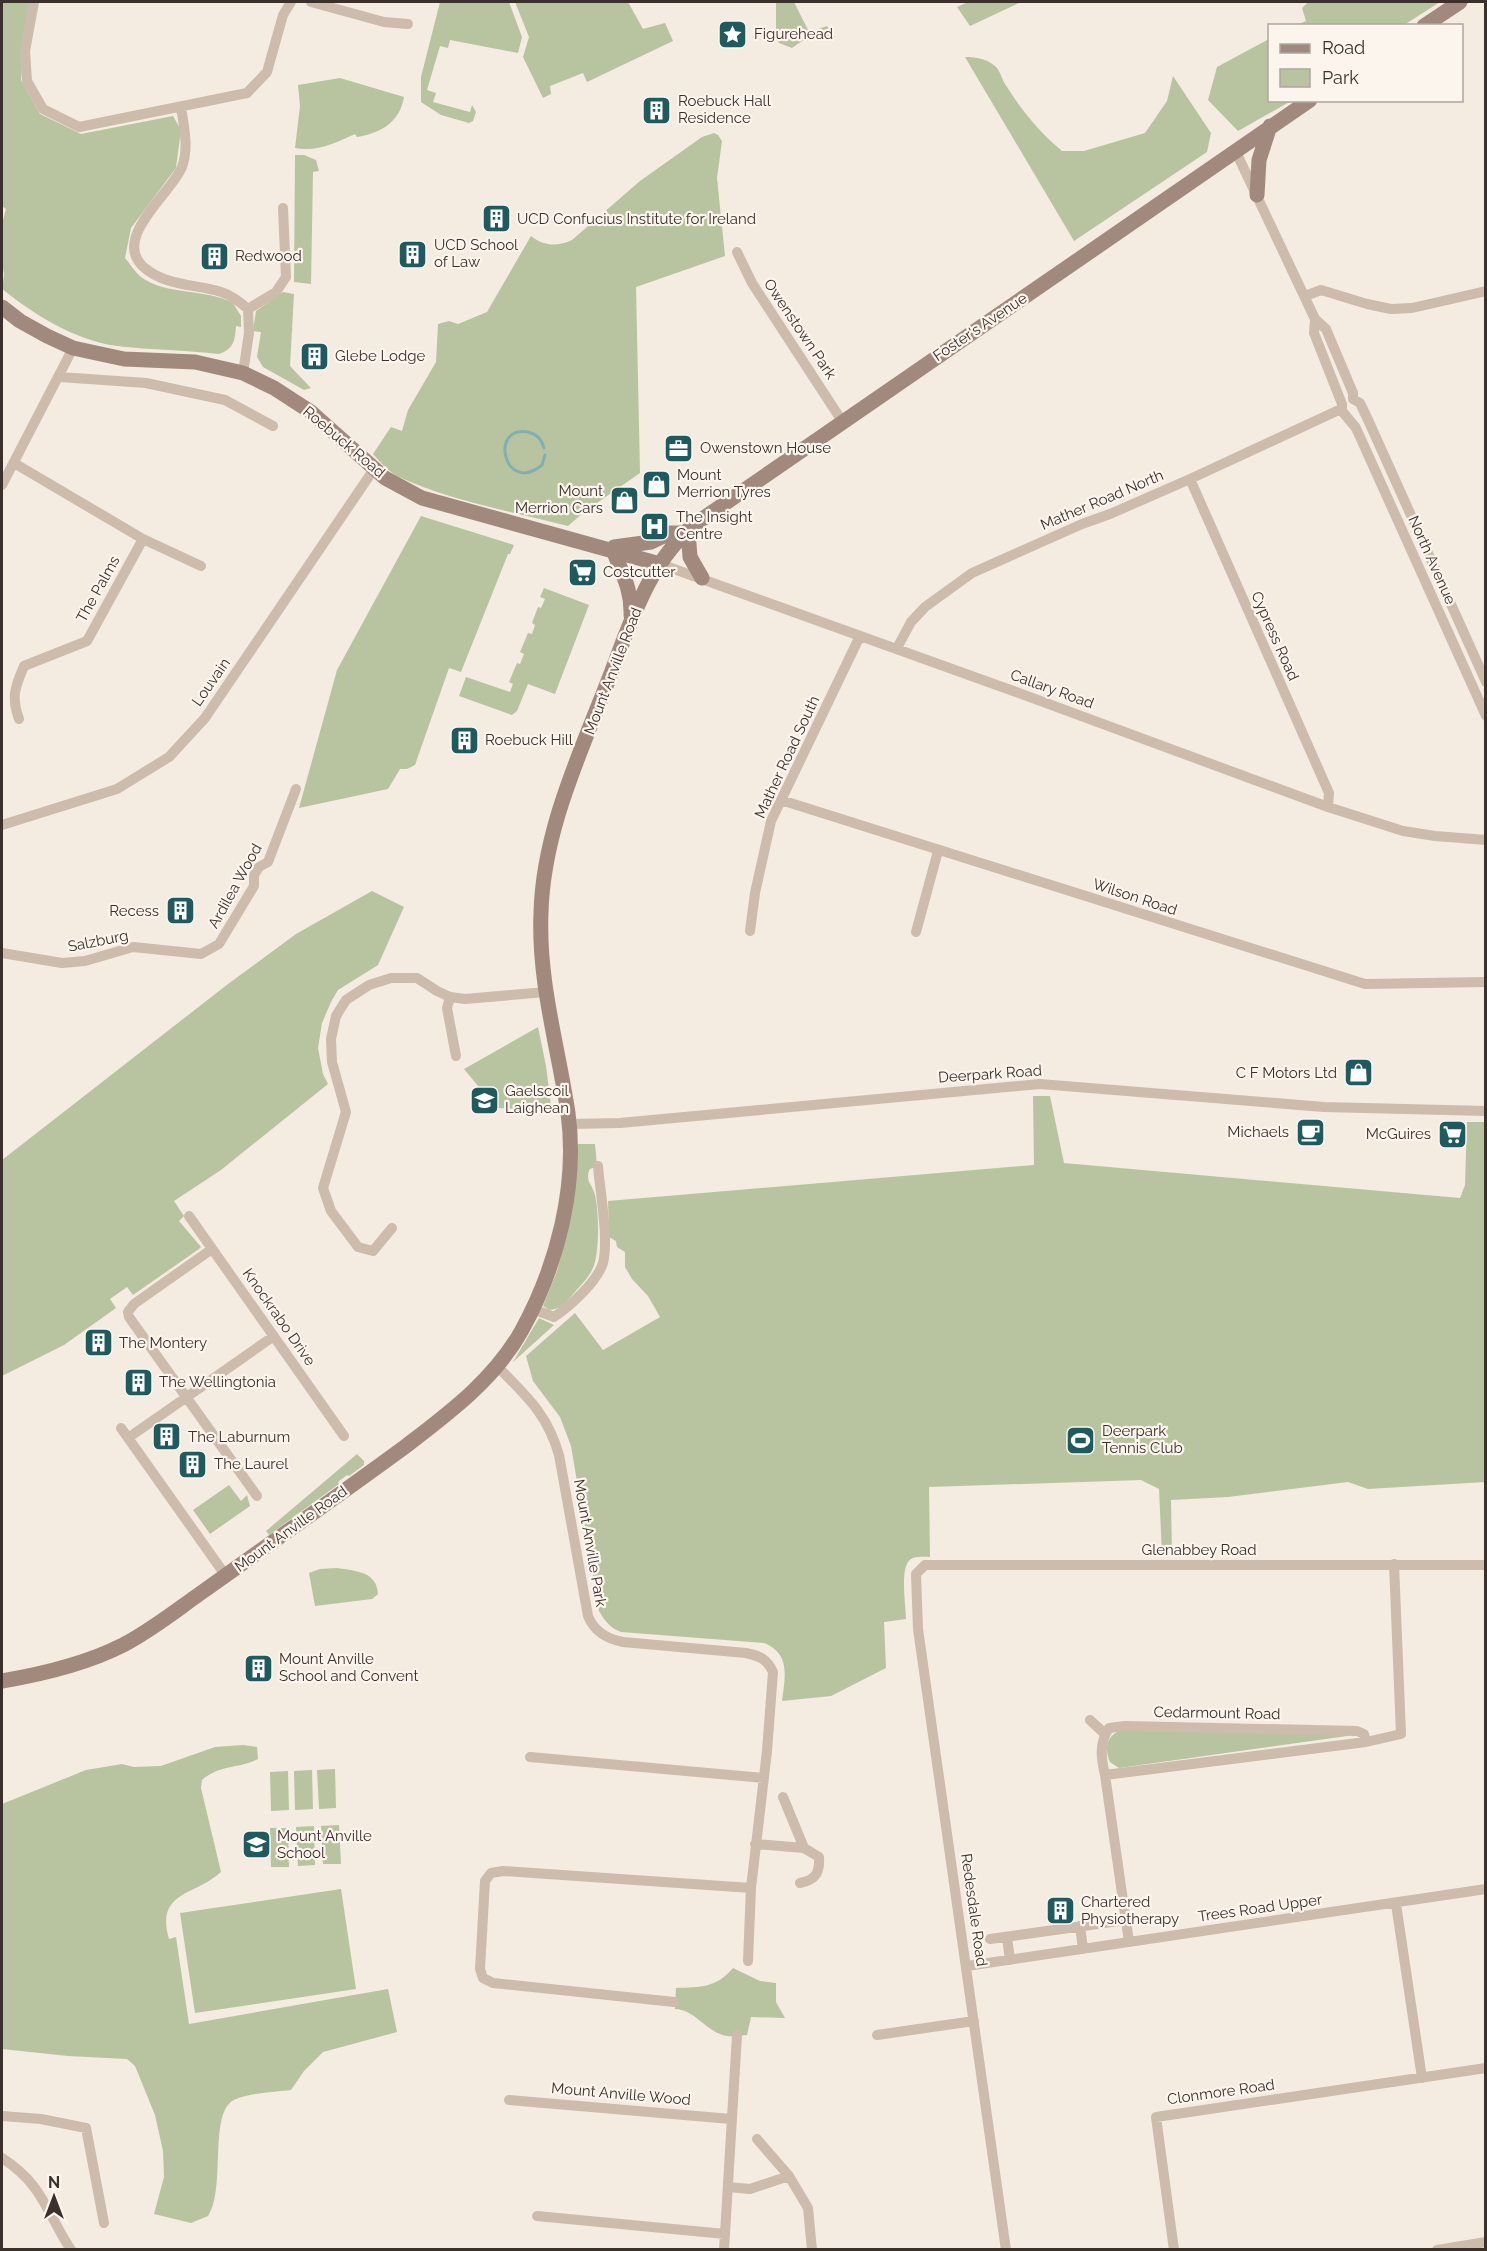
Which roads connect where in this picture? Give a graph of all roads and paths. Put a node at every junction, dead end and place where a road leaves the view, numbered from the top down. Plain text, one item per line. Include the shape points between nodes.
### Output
1 (34, 2) edge
2 (291, 2) edge
3 (311, 2) edge
4 (1460, 2) edge
5 (408, 24) dead end
6 (1427, 24) edge
7 (1307, 102) edge
8 (181, 107) junction
9 (1270, 126) junction
10 (1236, 152) junction
11 (1257, 195) junction
12 (283, 208) dead end
13 (737, 252) dead end
14 (1485, 291) edge
15 (1305, 296) junction
16 (2, 307) edge
17 (248, 309) junction
18 (74, 348) junction
19 (243, 373) junction
20 (60, 377) junction
21 (1346, 407) junction
22 (1361, 409) junction
23 (842, 421) junction
24 (273, 426) dead end
25 (14, 463) junction
26 (374, 469) junction
27 (1190, 479) junction
28 (2, 485) edge
29 (686, 531) junction
30 (144, 539) junction
31 (609, 549) junction
32 (660, 564) junction
33 (201, 566) dead end
34 (702, 578) junction
35 (630, 624) junction
36 (860, 636) junction
37 (897, 648) junction
38 (1485, 682) edge
39 (1485, 716) edge
40 (19, 718) dead end
41 (297, 789) dead end
42 (781, 800) junction
43 (1328, 807) junction
44 (2, 825) edge
45 (1485, 840) edge
46 (938, 851) junction
47 (750, 932) dead end
48 (916, 932) dead end
49 (165, 952) joint
50 (2, 953) edge
51 (1485, 982) edge
52 (546, 992) junction
53 (450, 997) junction
54 (456, 1056) dead end
55 (1485, 1111) edge
56 (569, 1124) junction
57 (598, 1166) dead end
58 (189, 1216) dead end
59 (393, 1228) dead end
60 (212, 1249) junction
61 (533, 1309) junction
62 (273, 1336) junction
63 (497, 1366) junction
64 (186, 1398) junction
65 (121, 1428) dead end
66 (344, 1436) dead end
67 (128, 1438) junction
68 (257, 1496) dead end
69 (1394, 1564) junction
70 (1485, 1565) edge
71 (916, 1574) joint
72 (226, 1576) junction
73 (2, 1681) edge
74 (1090, 1720) dead end
75 (1105, 1734) junction
76 (1366, 1742) junction
77 (530, 1757) dead end
78 (1105, 1775) junction
79 (764, 1778) junction
80 (783, 1797) dead end
81 (755, 1844) junction
82 (804, 1848) junction
83 (800, 1883) dead end
84 (751, 1888) junction
85 (1485, 1889) edge
86 (1396, 1904) junction
87 (1126, 1920) junction
88 (1080, 1926) junction
89 (1007, 1936) junction
90 (990, 1939) dead end
91 (1129, 1942) junction
92 (1083, 1948) junction
93 (747, 1960) dead end
94 (1010, 1960) junction
95 (967, 1966) junction
96 (674, 2002) dead end
97 (974, 2021) junction
98 (737, 2035) dead end
99 (877, 2035) dead end
100 (1485, 2068) edge
101 (1422, 2078) junction
102 (509, 2100) dead end
103 (2, 2116) edge
104 (731, 2119) junction
105 (757, 2139) dead end
106 (2, 2158) edge
107 (789, 2176) junction
108 (728, 2187) junction
109 (537, 2216) dead end
110 (104, 2223) dead end
111 (725, 2234) junction
112 (1485, 2242) edge
113 (71, 2250) edge
114 (724, 2250) edge
115 (812, 2250) edge
116 (1006, 2250) edge
117 (1174, 2250) edge
118 (1437, 2250) edge

1 - 8 street via 25,51 26,71 27,81 43,109 79,127
2 - 8 street via 283,15 267,72 247,93
3 - 5 street via 384,22
4 - 6 main road
7 - 9 main road, Foster's Avenue
8 - 17 street via 186,150 181,168 136,233 136,255 146,269 162,278 222,292
9 - 10 main road, Foster's Avenue
9 - 11 main road via 1259,160
10 - 11 street, North Avenue
10 - 23 main road, Foster's Avenue
11 - 15 street, North Avenue
12 - 17 street via 286,277 276,292
13 - 23 street, Owenstown Park via 752,283
14 - 15 street via 1391,309 1321,290
15 - 21 street, North Avenue via 1315,319 1326,329 1353,393
16 - 18 main road, Roebuck Road via 46,336
17 - 19 street
18 - 19 main road, Roebuck Road via 124,359 195,362
18 - 20 street
19 - 26 main road, Roebuck Road via 311,412
20 - 24 street via 146,383 225,400
20 - 25 street
21 - 22 street, North Avenue via 1359,403
21 - 22 street via 1357,416
21 - 27 street, Mather Road North
21 - 39 street, North Avenue
22 - 38 street, North Avenue
23 - 29 main road, Foster's Avenue
25 - 28 street
25 - 30 street
26 - 31 main road, Roebuck Road via 422,498
26 - 44 street, Louvain via 205,718 170,757 117,789
27 - 37 street, Mather Road North via 972,573 925,607 911,622
27 - 43 street, Cypress Road via 1329,793
29 - 31 main road
29 - 32 main road, Foster's Avenue
29 - 34 main road via 690,557
30 - 33 street
30 - 40 street, The Palms via 87,641 24,666 14,689
31 - 32 main road, Roebuck Road
31 - 35 main road via 631,594
32 - 34 street, Callary Road
32 - 35 main road, Mount Anville Road
34 - 36 street, Callary Road
35 - 52 main road, Mount Anville Road via 568,786 548,854 540,918
36 - 37 street, Callary Road
36 - 42 street, Mather Road South
37 - 43 street, Callary Road
41 - 49 street, Ardilea Wood via 268,862 254,875 254,886 219,944 201,954
42 - 46 street, Wilson Road
42 - 47 street, Mather Road South via 771,821
43 - 45 street, Callary Road via 1403,831
46 - 48 street
46 - 51 street, Wilson Road via 1365,984
49 - 50 street, Salzburg via 133,947 85,961 62,963
52 - 53 street via 480,999
52 - 56 main road, Mount Anville Road
53 - 54 street via 447,1008
53 - 59 street via 417,978 391,978 369,985 346,1000 336,1016 331,1039 333,1062 346,1112 323,1188 331,1211 358,1247 374,1251
55 - 56 street, Deerpark Road via 1324,1107 1040,1084 621,1123
56 - 61 main road, Mount Anville Road via 570,1163 564,1213 550,1267
57 - 61 street via 603,1264 571,1305 554,1317
58 - 60 street, Knockrabo Drive
60 - 62 street, Knockrabo Drive
60 - 64 street via 128,1312
61 - 63 main road, Mount Anville Road
62 - 64 street
62 - 66 street, Knockrabo Drive
63 - 72 main road, Mount Anville Road via 470,1395 432,1425
63 - 79 street, Mount Anville Park via 528,1397 552,1434 592,1626 616,1641 746,1653 769,1663 773,1672
64 - 67 street
64 - 68 street
65 - 67 street
67 - 72 street
69 - 70 street, Glenabbey Road
69 - 71 street, Glenabbey Road via 925,1565
69 - 76 street via 1401,1734
71 - 95 street, Redesdale Road via 918,1629
72 - 73 main road, Mount Anville Road via 122,1645 36,1675
74 - 75 street
75 - 76 street, Cedarmount Road via 1109,1728 1125,1726 1357,1731 1364,1734
75 - 78 street via 1101,1746
76 - 78 street
77 - 79 street
78 - 87 street
79 - 81 street, Mount Anville Park
80 - 82 street
81 - 82 street
81 - 84 street, Mount Anville Park
82 - 83 street via 819,1857 820,1869 816,1877
84 - 93 street, Mount Anville Park
84 - 96 street via 503,1870 491,1873 485,1881 480,1969 483,1978 493,1983
85 - 86 street, Trees Road Upper
86 - 91 street, Trees Road Upper
86 - 101 street
87 - 88 street
87 - 91 street
88 - 89 street
88 - 92 street
89 - 90 street
89 - 94 street
91 - 92 street, Trees Road Upper
92 - 94 street, Trees Road Upper
94 - 95 street, Trees Road Upper
95 - 97 street, Redesdale Road
97 - 99 street
97 - 116 street, Redesdale Road
98 - 104 street
100 - 101 street, Clonmore Road
101 - 117 street, Clonmore Road via 1156,2117
102 - 104 street, Mount Anville Wood
103 - 110 street via 86,2128
104 - 108 street
105 - 107 street
106 - 113 street via 41,2194
107 - 108 street via 750,2189
107 - 115 street via 808,2208
108 - 111 street
109 - 111 street
111 - 114 street
112 - 118 street

